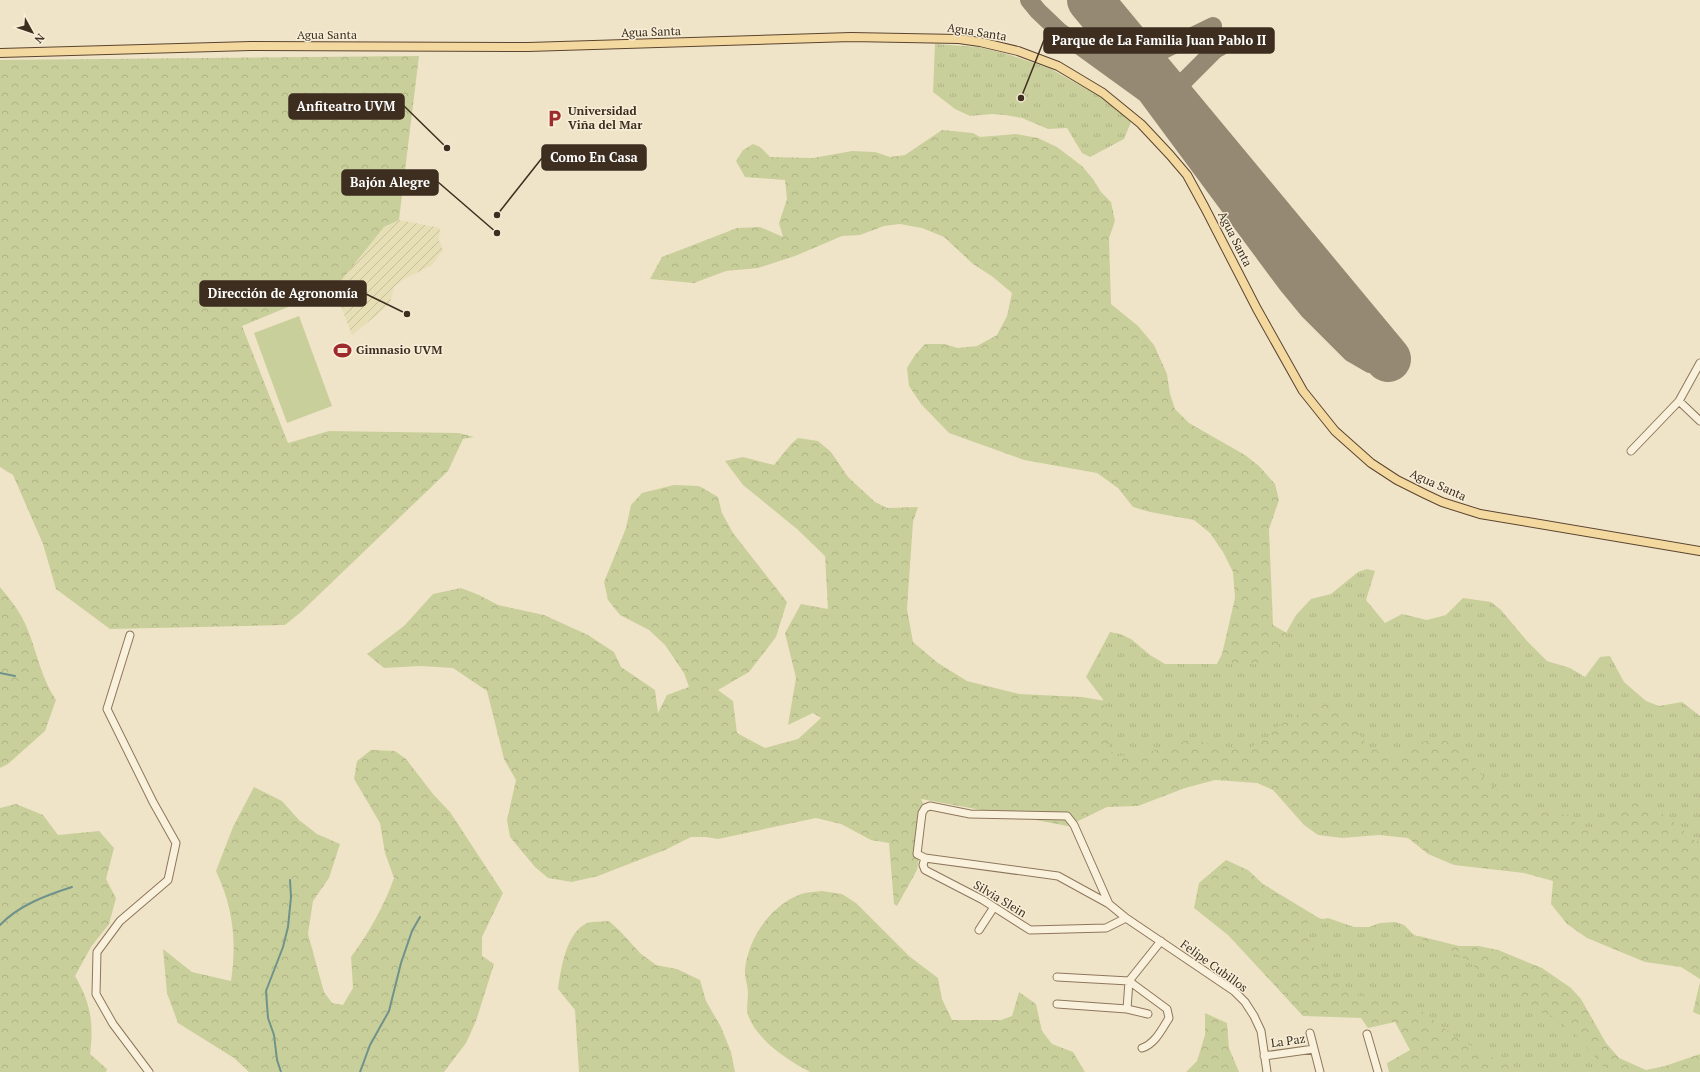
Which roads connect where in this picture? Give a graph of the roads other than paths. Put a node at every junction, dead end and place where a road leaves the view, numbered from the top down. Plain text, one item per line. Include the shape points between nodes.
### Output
1 (0, 51) edge
2 (1700, 363) edge
3 (1679, 401) junction
4 (1700, 421) edge
5 (1631, 450) dead end
6 (1700, 551) edge
7 (130, 635) dead end
8 (925, 858) junction
9 (1109, 904) junction
10 (994, 907) junction
11 (1126, 918) junction
12 (979, 930) dead end
13 (1161, 941) junction
14 (1057, 977) dead end
15 (1130, 981) junction
16 (1057, 1004) dead end
17 (1127, 1009) junction
18 (1148, 1014) dead end
19 (1310, 1033) dead end
20 (1367, 1034) dead end
21 (1142, 1048) dead end
22 (1314, 1049) junction
23 (1264, 1056) junction
24 (149, 1072) edge
25 (1266, 1072) edge
26 (1320, 1072) edge
27 (1378, 1072) edge

1 - 6 main road, Agua Santa via 251,46 536,46 851,37 959,39 1018,51 1058,66 1103,93 1141,124 1170,155 1205,208 1257,310 1303,391 1335,431 1371,463 1397,480 1461,509
2 - 3 street
3 - 4 street
3 - 5 street
7 - 24 street via 107,709 176,843 168,880 120,921 97,952 96,994 113,1024
8 - 9 street, Felipe Cubillos via 1058,876
8 - 9 street via 917,854 922,813 930,806 970,814 1067,816 1074,825
8 - 10 street, Silvia Slein via 925,870
9 - 11 street, Felipe Cubillos
10 - 11 street, Silvia Slein via 1030,930 1106,928
10 - 12 street
11 - 13 street, Felipe Cubillos
13 - 15 street
13 - 23 street, Felipe Cubillos via 1234,991 1245,1002 1261,1031
14 - 15 street
15 - 17 street
15 - 21 street via 1167,1009 1169,1018 1149,1046
16 - 17 street
17 - 18 street
19 - 22 street, La Paz
20 - 27 street
22 - 23 street, La Paz
22 - 26 street, La Paz
23 - 25 street, Felipe Cubillos

